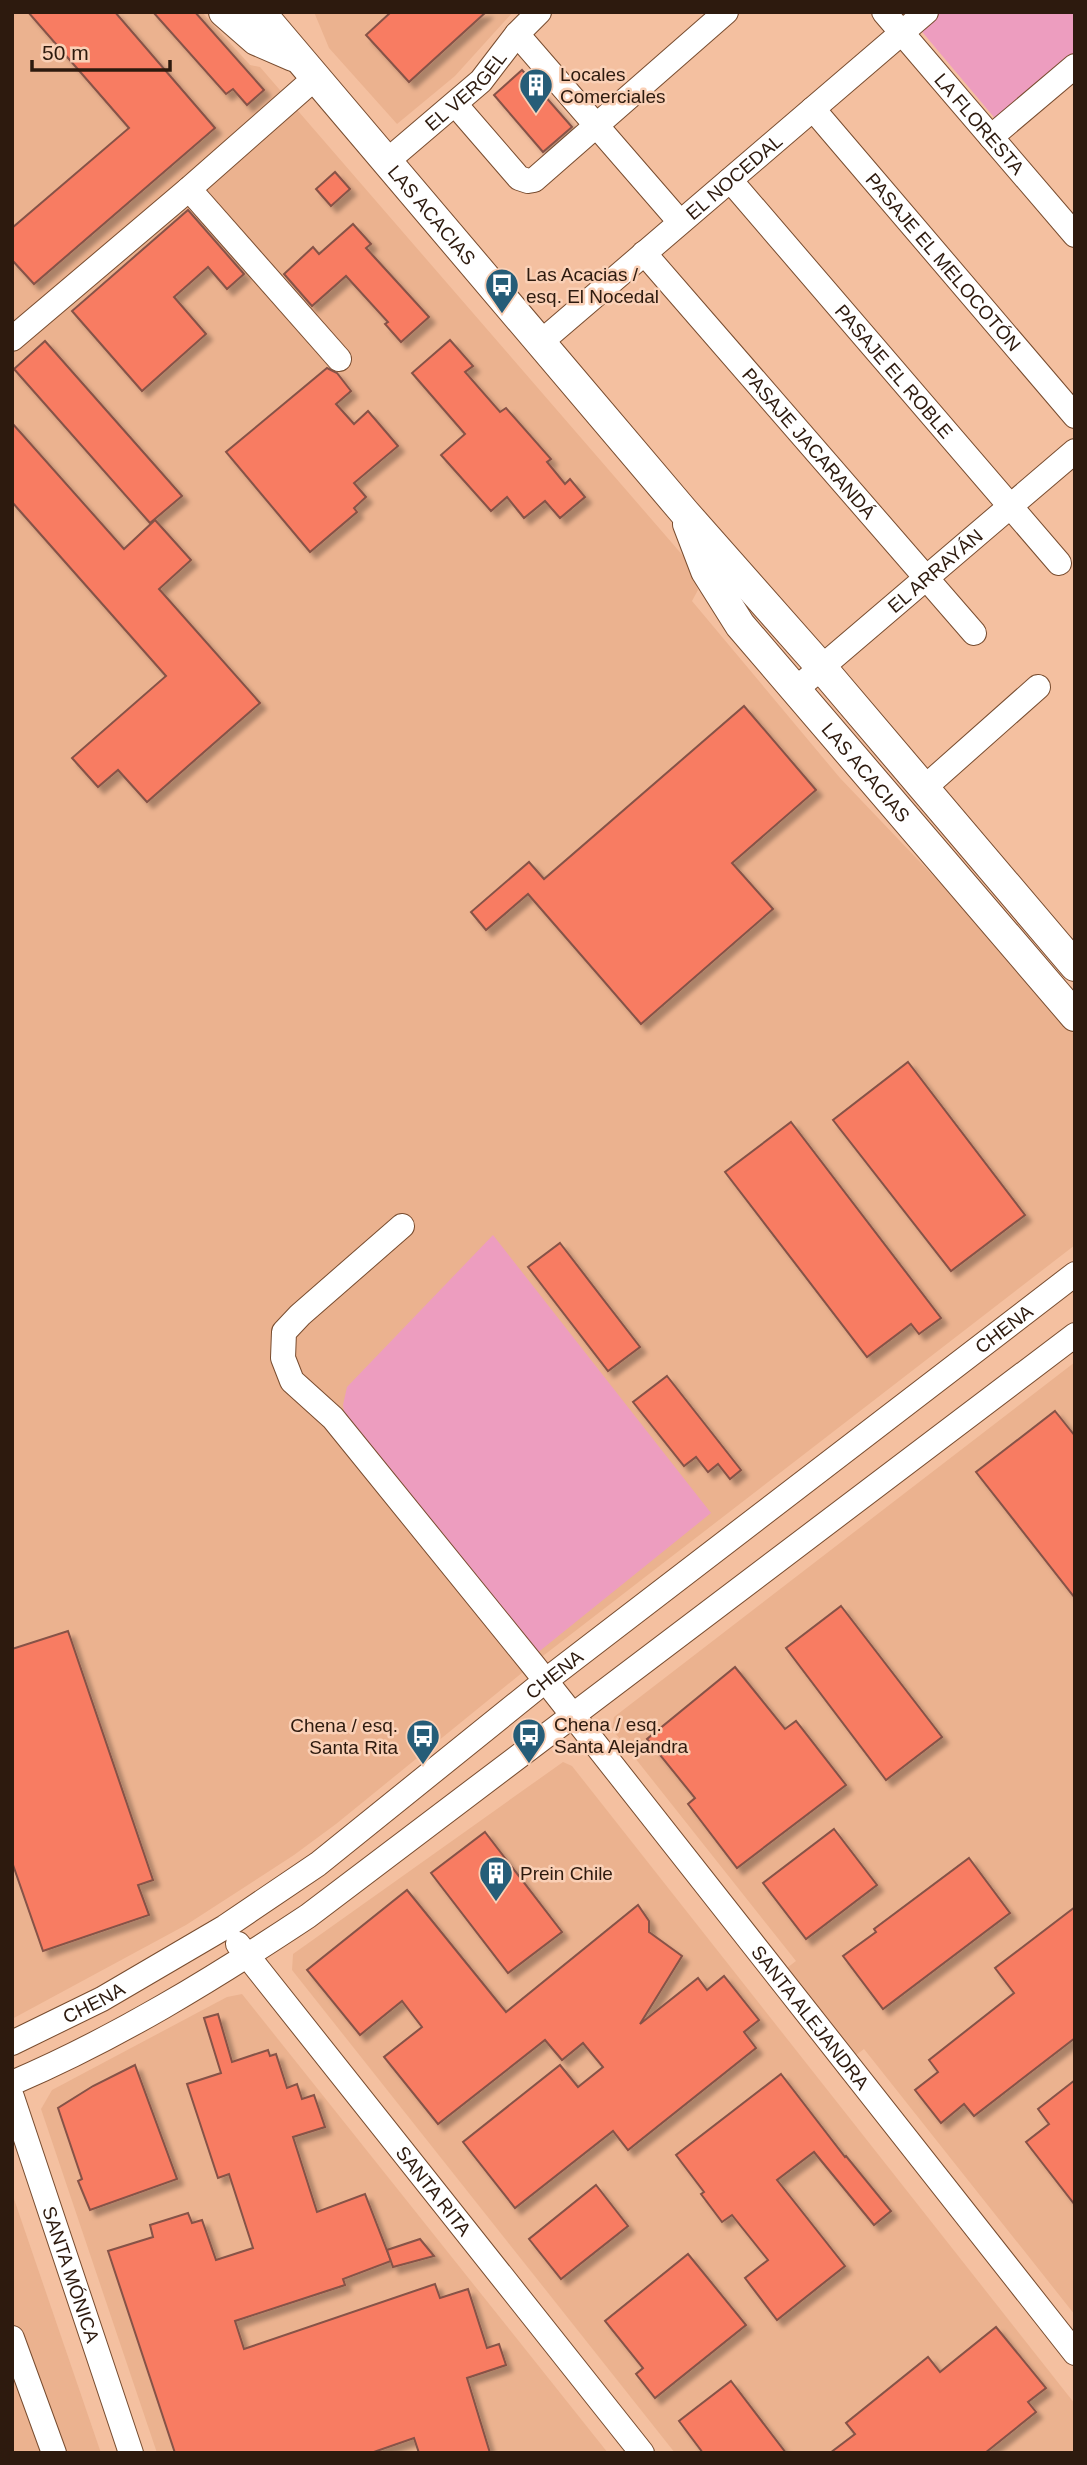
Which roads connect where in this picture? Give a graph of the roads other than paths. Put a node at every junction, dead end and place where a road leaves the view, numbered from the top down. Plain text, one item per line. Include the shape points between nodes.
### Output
1 (225, 12) edge
2 (260, 12) edge
3 (284, 12) edge
4 (539, 12) edge
5 (726, 12) edge
6 (884, 12) edge
7 (926, 12) edge
8 (901, 33) junction
9 (517, 34) junction
10 (1075, 66) edge
11 (307, 68) junction
12 (455, 104) junction
13 (813, 109) junction
14 (597, 126) junction
15 (991, 137) junction
16 (386, 162) junction
17 (730, 180) junction
18 (190, 189) junction
19 (680, 222) junction
20 (1075, 235) edge
21 (644, 253) junction
22 (12, 339) edge
23 (541, 342) junction
24 (339, 359) dead end
25 (1075, 416) edge
26 (1075, 451) edge
27 (1010, 506) junction
28 (685, 513) junction
29 (1059, 564) dead end
30 (926, 578) junction
31 (974, 633) dead end
32 (822, 668) junction
33 (1038, 687) dead end
34 (795, 690) junction
35 (923, 789) junction
36 (1075, 966) edge
37 (1075, 1016) edge
38 (402, 1226) dead end
39 (1075, 1275) edge
40 (1075, 1335) edge
41 (545, 1681) junction
42 (573, 1716) junction
43 (225, 1927) junction
44 (248, 1956) junction
45 (12, 2043) edge
46 (12, 2083) edge
47 (12, 2097) edge
48 (12, 2339) edge
49 (1075, 2353) edge
50 (54, 2453) edge
51 (131, 2453) edge
52 (642, 2453) edge

1 - 11 main road via 256,40
2 - 11 main road, LAS ACACIAS
3 - 11 main road
4 - 9 street, EL VERGEL
5 - 14 street
6 - 8 street, LA FLORESTA
7 - 8 street, EL NOCEDAL
8 - 13 street, EL NOCEDAL
8 - 15 street, LA FLORESTA
9 - 12 street, EL VERGEL via 481,80
9 - 14 street
10 - 15 street
11 - 16 main road, LAS ACACIAS
11 - 18 street
12 - 14 street via 519,178 528,181 540,177
12 - 16 street, EL VERGEL
13 - 17 street, EL NOCEDAL
13 - 25 street, PASAJE EL MELOCOTÓN
14 - 19 street
15 - 20 street, LA FLORESTA
16 - 23 main road, LAS ACACIAS
17 - 19 street, EL NOCEDAL
17 - 27 street, PASAJE EL ROBLE
18 - 22 street
18 - 24 street
19 - 21 street, EL NOCEDAL
21 - 23 street, EL NOCEDAL
21 - 30 street, PASAJE JACARANDÁ
23 - 28 main road, LAS ACACIAS
26 - 27 street, EL ARRAYÁN
27 - 29 street, PASAJE EL ROBLE
27 - 30 street, EL ARRAYÁN
28 - 32 main road, LAS ACACIAS
28 - 34 main road, LAS ACACIAS via 706,571 726,607
30 - 31 street, PASAJE JACARANDÁ
30 - 32 street, EL ARRAYÁN
32 - 34 street, EL ARRAYÁN
32 - 35 main road, LAS ACACIAS
33 - 35 street
34 - 37 main road, LAS ACACIAS
35 - 36 main road, LAS ACACIAS
38 - 41 street, SANTA ALEJANDRA via 284,1332 286,1370 333,1418
39 - 41 street, CHENA
40 - 42 street, CHENA
41 - 42 street, SANTA ALEJANDRA
41 - 43 street, CHENA via 318,1864
42 - 44 street, CHENA
42 - 49 street, SANTA ALEJANDRA
43 - 44 street, SANTA RITA
43 - 45 street, CHENA via 102,1998
44 - 46 street, CHENA via 103,2042
44 - 52 street, SANTA RITA
47 - 51 street, SANTA MÓNICA
48 - 50 street

